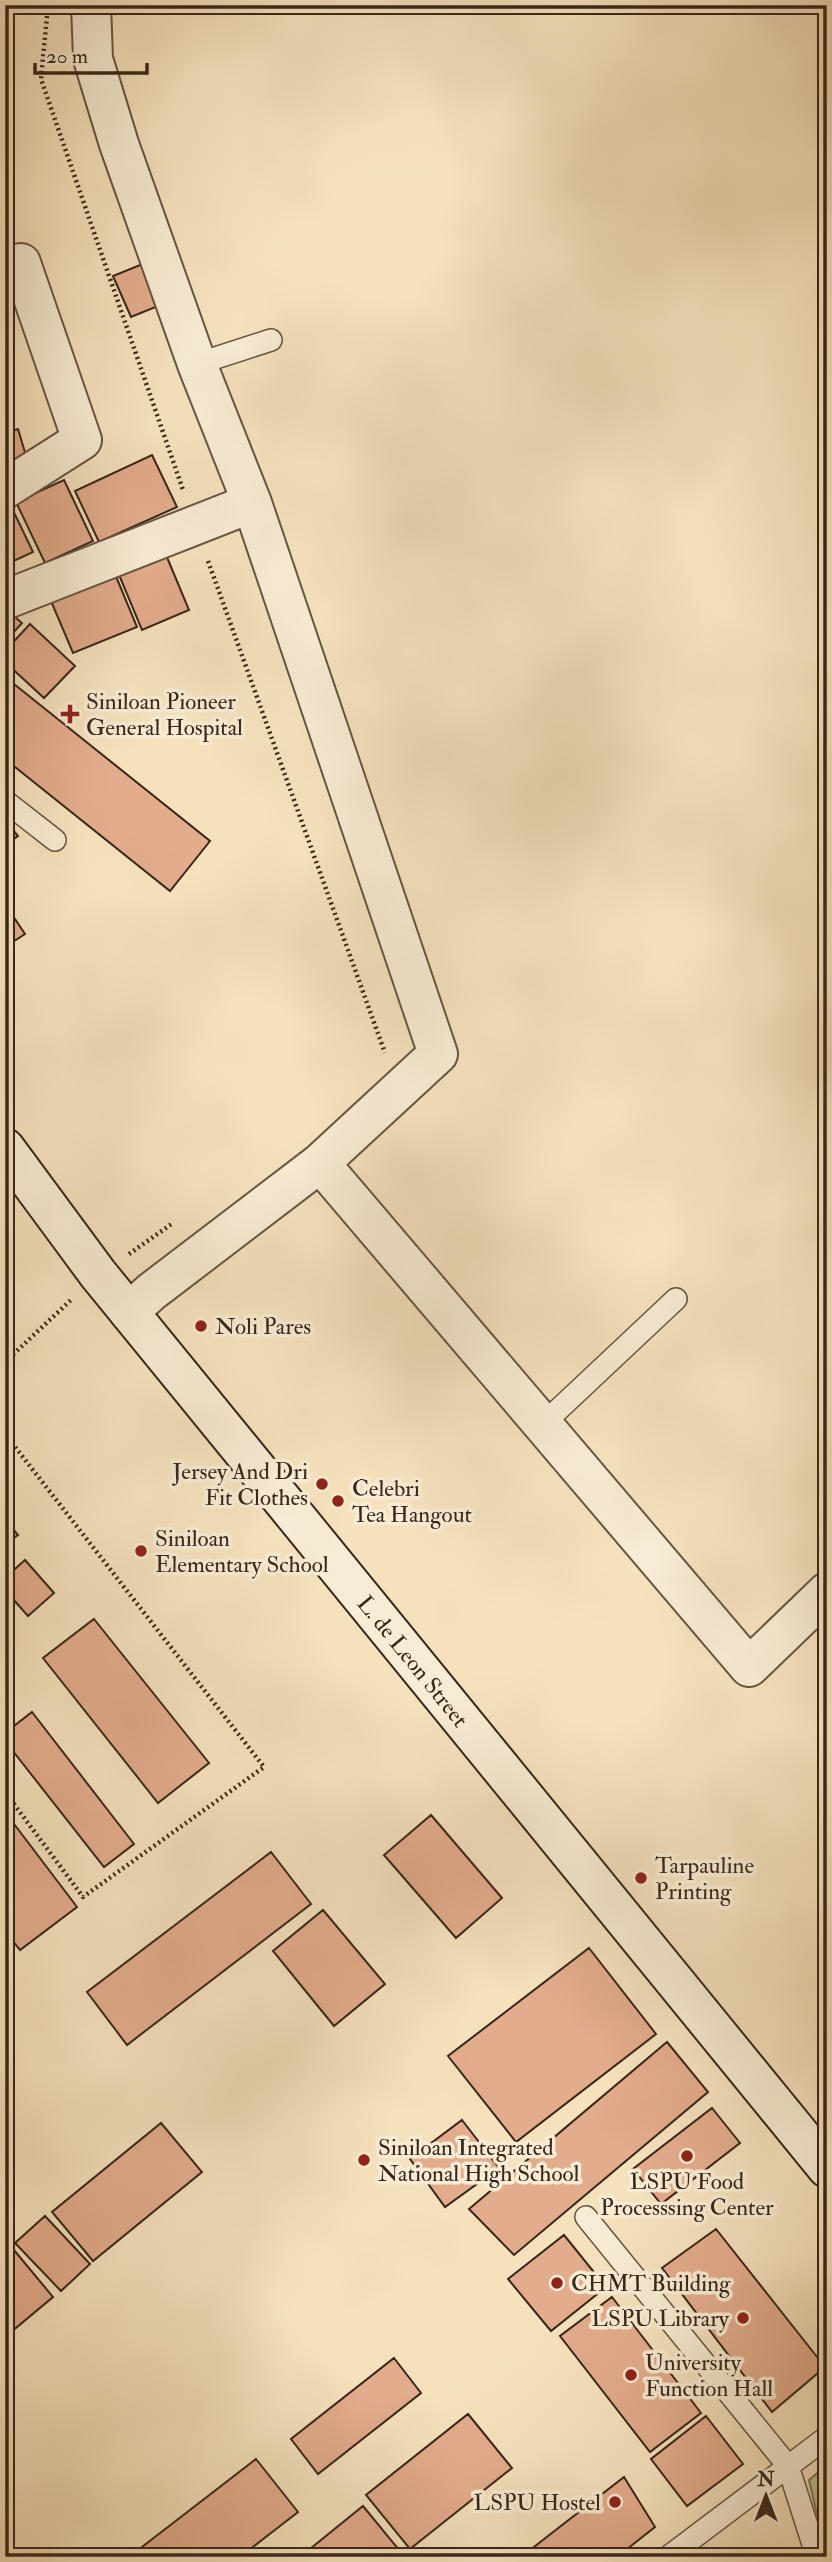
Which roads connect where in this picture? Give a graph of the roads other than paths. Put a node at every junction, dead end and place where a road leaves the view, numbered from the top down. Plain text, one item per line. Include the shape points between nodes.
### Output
1 (91, 5) edge
2 (5, 265) edge
3 (271, 340) dead end
4 (197, 364) junction
5 (5, 489) edge
6 (252, 503) junction
7 (5, 597) edge
8 (5, 801) edge
9 (55, 841) dead end
10 (5, 1148) edge
11 (320, 1163) junction
12 (676, 1299) dead end
13 (129, 1312) junction
14 (543, 1424) junction
15 (827, 1592) edge
16 (827, 2168) edge
17 (586, 2217) dead end
18 (827, 2437) edge
19 (788, 2466) junction
20 (668, 2557) edge
21 (817, 2557) edge

1 - 4 street via 93,59
2 - 5 street via 21,263 82,440
3 - 4 lane
4 - 6 street
6 - 7 street
6 - 11 street via 438,1054
8 - 9 lane
10 - 13 street, L. de Leon Street via 110,1266
11 - 13 street
11 - 14 street
12 - 14 lane
13 - 16 street, L. de Leon Street
14 - 15 street via 749,1667
17 - 19 lane
18 - 19 lane
19 - 20 lane
19 - 21 lane

